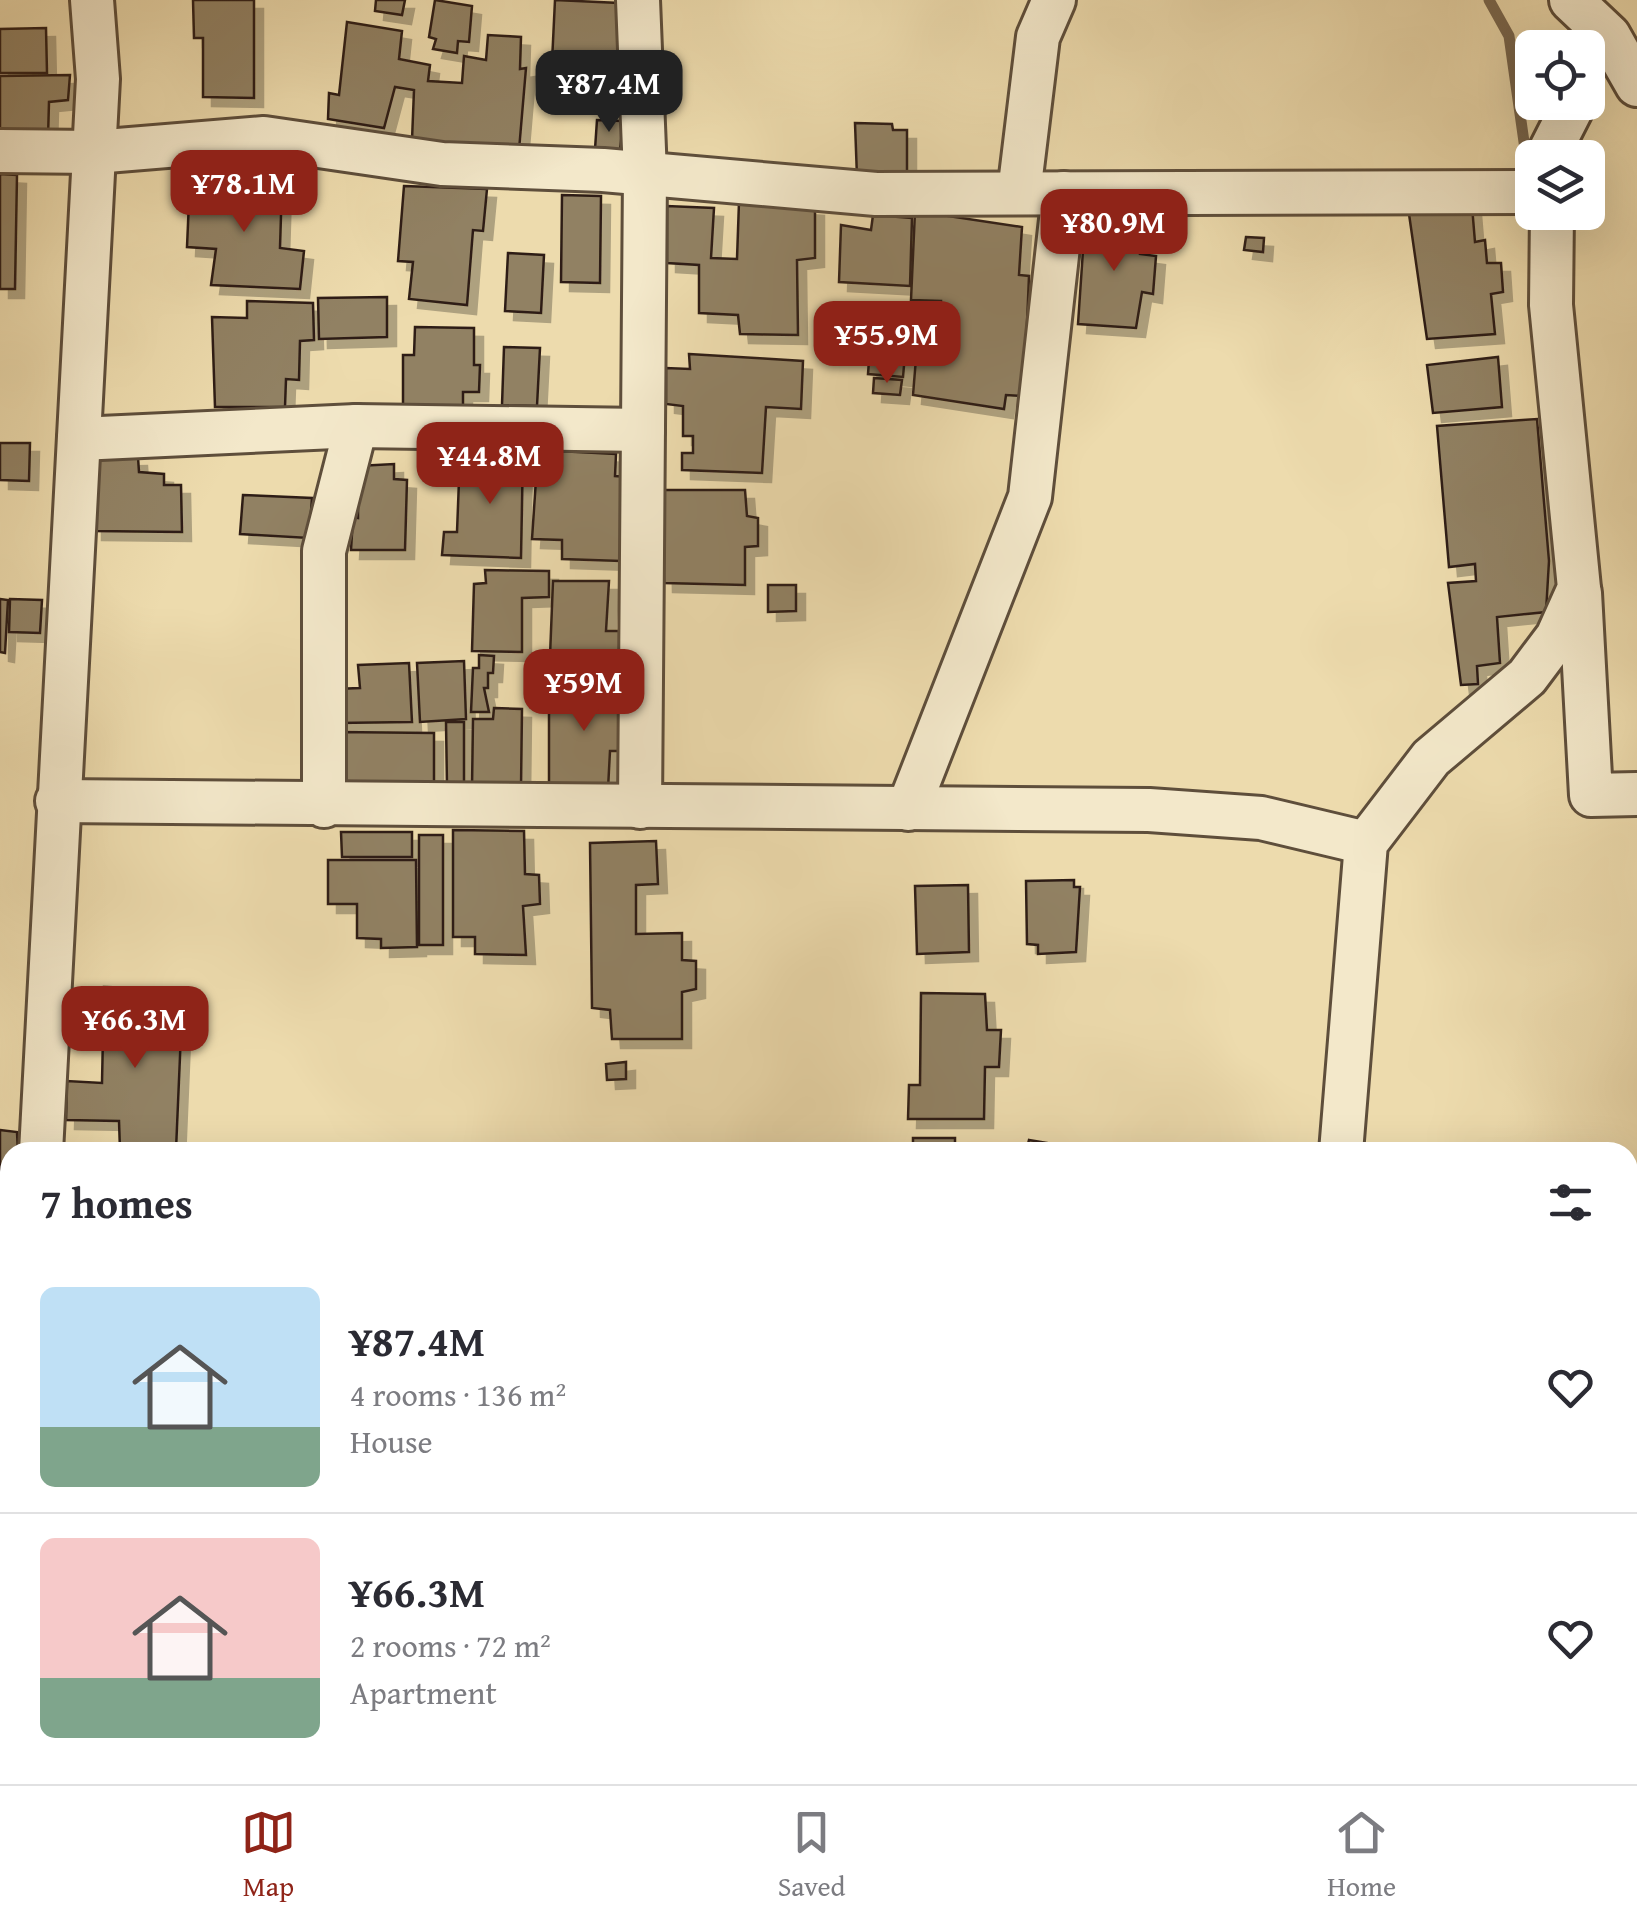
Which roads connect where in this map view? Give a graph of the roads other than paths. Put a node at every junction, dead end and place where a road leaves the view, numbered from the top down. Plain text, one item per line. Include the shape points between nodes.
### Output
1 (92, 0) edge
2 (638, 0) edge
3 (1054, 0) edge
4 (1571, 0) edge
5 (1608, 36) junction
6 (1605, 42) edge
7 (1637, 85) edge
8 (0, 150) edge
9 (94, 152) junction
10 (646, 174) junction
11 (1515, 192) edge
12 (1019, 193) junction
13 (1064, 193) junction
14 (1552, 230) edge
15 (356, 426) junction
16 (644, 430) junction
17 (80, 439) junction
18 (1580, 588) junction
19 (1637, 794) edge
20 (57, 801) junction
21 (324, 806) junction
22 (640, 808) junction
23 (908, 809) junction
24 (1366, 843) junction
25 (41, 1142) edge
26 (1342, 1142) edge

1 - 9 street
2 - 10 street
3 - 12 street via 1038,37
4 - 5 street
5 - 6 street
5 - 7 street
8 - 9 street
9 - 10 street via 264,138 442,164
9 - 17 street
10 - 12 street via 876,194
10 - 16 street
11 - 13 street
12 - 13 street
13 - 23 street via 1030,496
14 - 18 street via 1552,305
15 - 16 street
15 - 17 street
15 - 21 street via 324,551
16 - 22 street
17 - 20 street
18 - 19 street via 1591,795
18 - 24 street via 1557,637 1527,676 1431,758
20 - 21 street
20 - 25 street
21 - 22 street
22 - 23 street
23 - 24 street via 1149,810 1261,818
24 - 26 street

